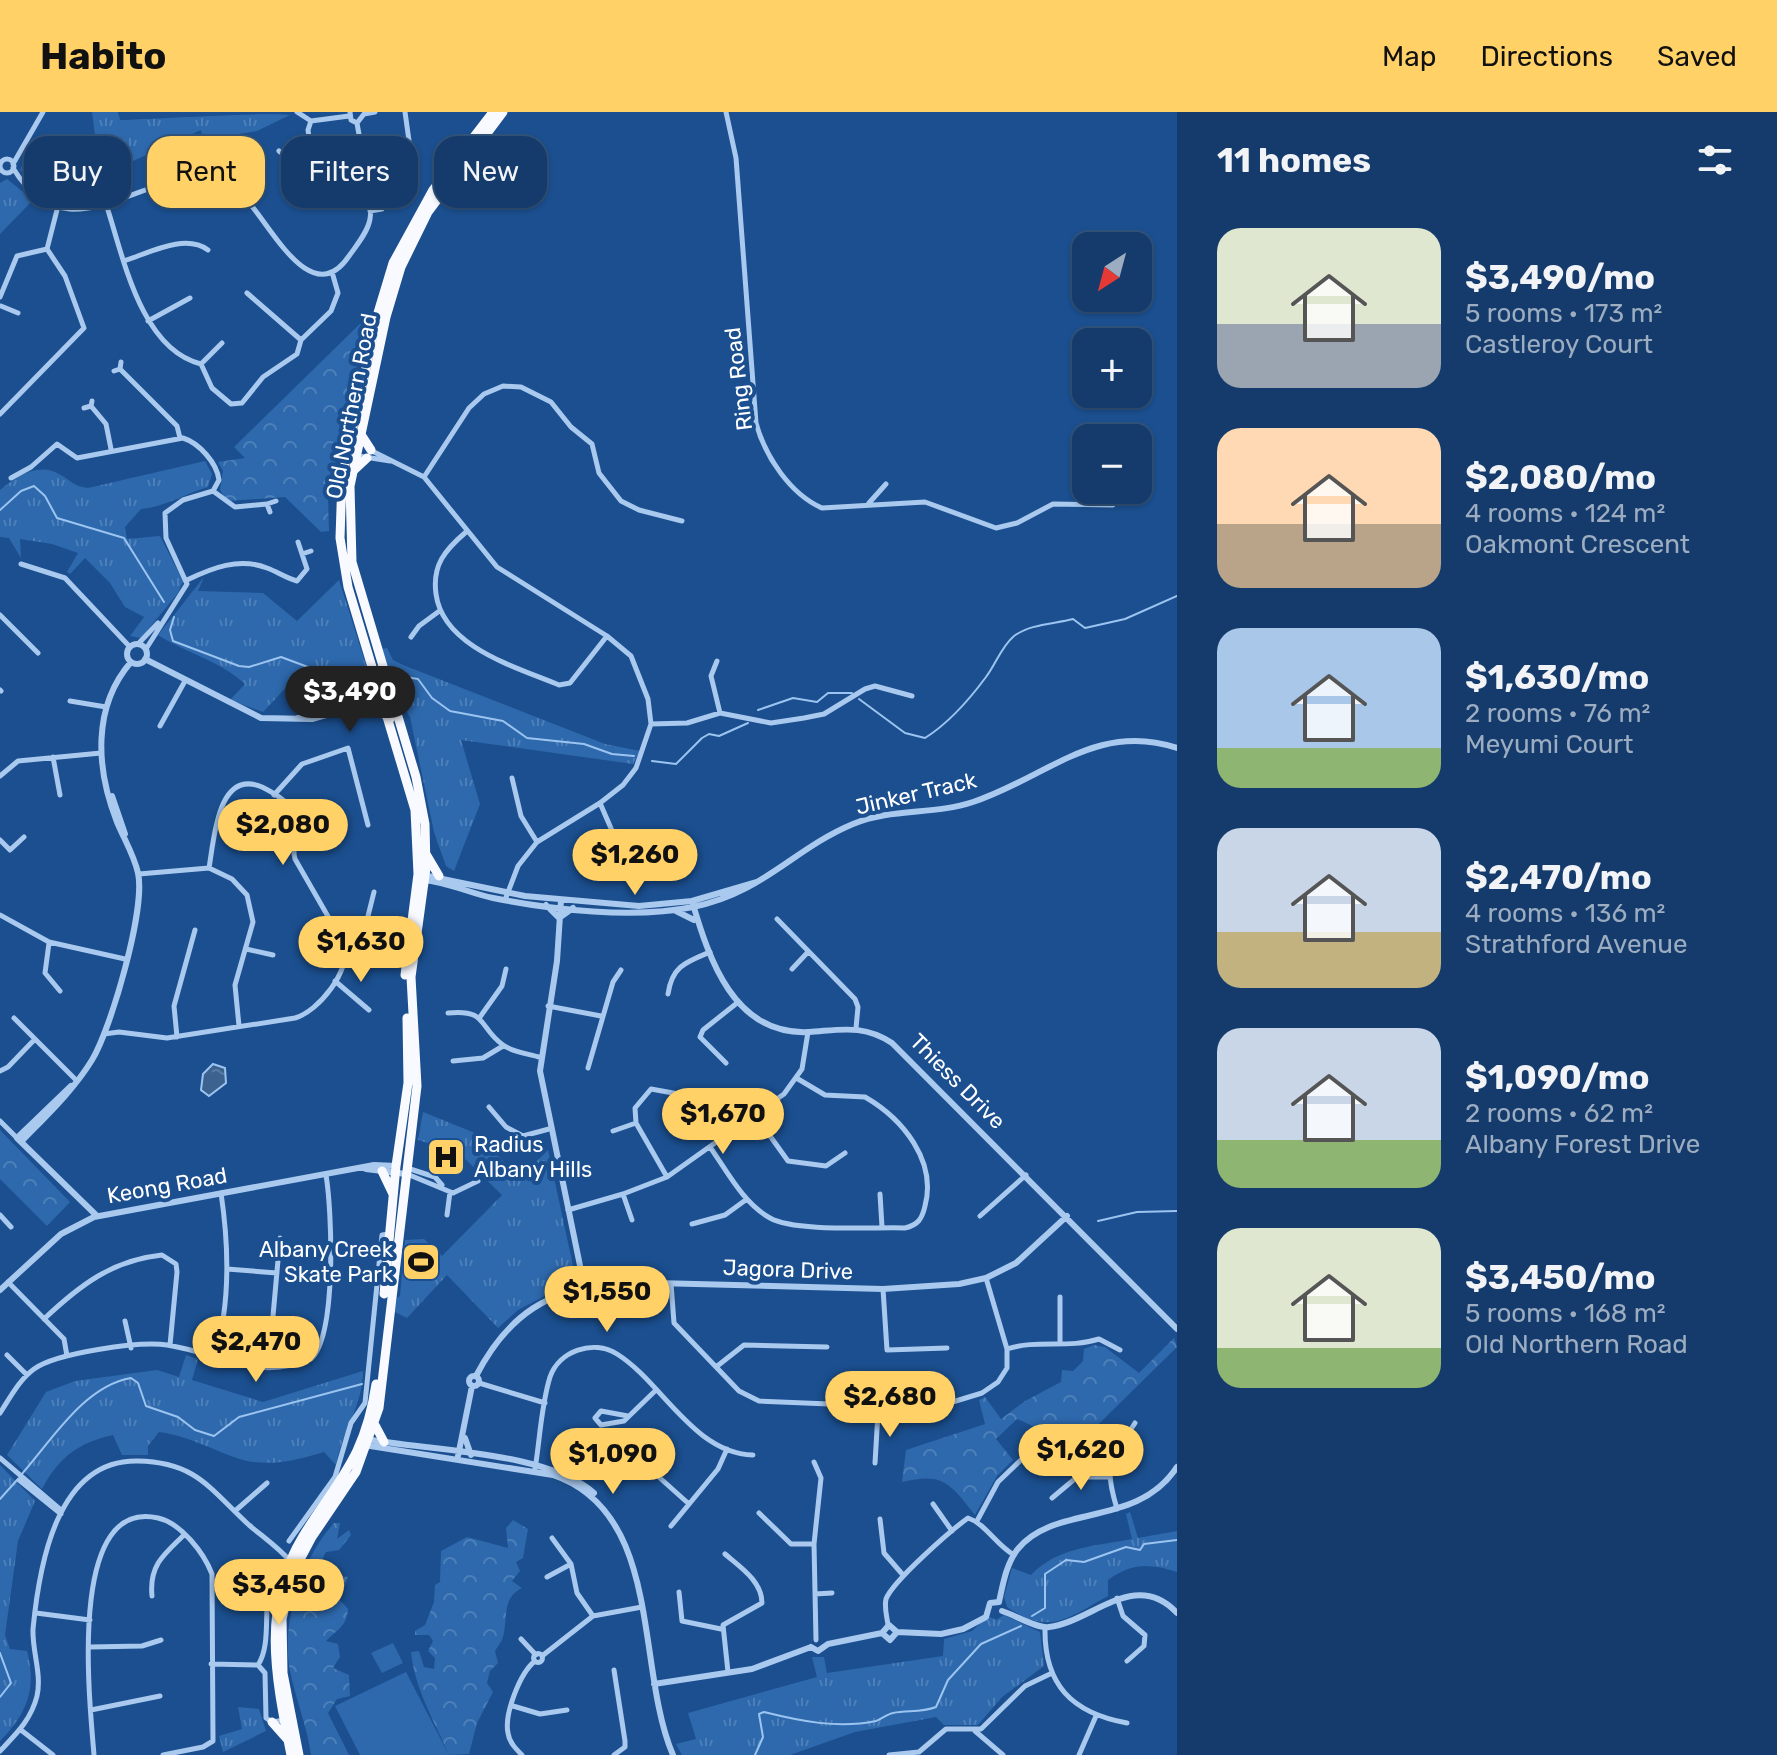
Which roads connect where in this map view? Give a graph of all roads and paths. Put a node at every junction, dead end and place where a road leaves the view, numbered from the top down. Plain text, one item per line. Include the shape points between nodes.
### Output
1 (43, 112) edge
2 (297, 112) edge
3 (375, 112) edge
4 (405, 112) edge
5 (493, 112) edge
6 (503, 112) edge
7 (726, 112) edge
8 (364, 113) edge
9 (349, 114) edge
10 (311, 121) junction
11 (357, 123) junction
12 (309, 136) edge
13 (408, 136) edge
14 (5, 166) edge
15 (24, 183) edge
16 (131, 196) edge
17 (57, 208) edge
18 (107, 208) edge
19 (382, 209) dead end
20 (370, 211) junction
21 (47, 249) junction
22 (208, 250) dead end
23 (124, 261) junction
24 (332, 272) junction
25 (247, 293) dead end
26 (190, 298) dead end
27 (0, 303) edge
28 (18, 313) dead end
29 (148, 321) junction
30 (301, 340) junction
31 (222, 343) dead end
32 (201, 364) junction
33 (118, 368) dead end
34 (89, 405) dead end
35 (0, 414) edge
36 (360, 433) junction
37 (180, 438) junction
38 (111, 449) junction
39 (351, 451) junction
40 (369, 454) junction
41 (351, 472) junction
42 (424, 477) junction
43 (11, 478) dead end
44 (886, 484) dead end
45 (213, 491) junction
46 (276, 501) dead end
47 (868, 503) junction
48 (267, 504) junction
49 (1113, 505) dead end
50 (270, 512) dead end
51 (682, 521) dead end
52 (466, 532) junction
53 (298, 542) dead end
54 (311, 551) dead end
55 (302, 554) junction
56 (21, 564) dead end
57 (187, 580) junction
58 (438, 612) junction
59 (0, 615) edge
60 (164, 617) junction
61 (607, 636) junction
62 (411, 637) dead end
63 (138, 644) junction
64 (130, 647) junction
65 (146, 649) junction
66 (38, 653) dead end
67 (145, 659) junction
68 (717, 661) dead end
69 (131, 662) junction
70 (185, 681) junction
71 (385, 692) junction
72 (912, 696) dead end
73 (367, 700) junction
74 (70, 701) dead end
75 (106, 707) junction
76 (720, 713) junction
77 (390, 719) junction
78 (651, 724) junction
79 (160, 726) dead end
80 (1177, 748) edge
81 (101, 753) junction
82 (53, 757) junction
83 (0, 776) edge
84 (512, 778) dead end
85 (60, 795) dead end
86 (274, 795) junction
87 (600, 803) junction
88 (368, 825) dead end
89 (24, 837) dead end
90 (0, 840) edge
91 (537, 842) junction
92 (426, 854) junction
93 (626, 863) dead end
94 (209, 868) junction
95 (139, 874) junction
96 (439, 876) junction
97 (422, 877) junction
98 (761, 881) junction
99 (374, 892) dead end
100 (506, 897) junction
101 (560, 903) junction
102 (691, 904) junction
103 (708, 904) junction
104 (546, 905) junction
105 (573, 908) junction
106 (675, 910) junction
107 (0, 915) edge
108 (559, 918) junction
109 (777, 919) dead end
110 (698, 923) junction
111 (195, 930) dead end
112 (341, 938) junction
113 (49, 942) junction
114 (246, 949) junction
115 (710, 952) junction
116 (808, 952) junction
117 (273, 955) dead end
118 (125, 959) junction
119 (506, 969) dead end
120 (792, 969) dead end
121 (621, 970) dead end
122 (335, 981) junction
123 (60, 991) dead end
124 (668, 994) dead end
125 (737, 1003) junction
126 (548, 1006) junction
127 (369, 1010) dead end
128 (448, 1013) dead end
129 (601, 1016) junction
130 (480, 1017) junction
131 (14, 1018) dead end
132 (107, 1024) junction
133 (239, 1026) junction
134 (856, 1028) junction
135 (119, 1032) junction
136 (808, 1032) junction
137 (104, 1034) junction
138 (177, 1037) junction
139 (35, 1039) junction
140 (503, 1046) junction
141 (539, 1057) junction
142 (453, 1061) dead end
143 (726, 1063) dead end
144 (588, 1068) dead end
145 (0, 1071) edge
146 (798, 1079) junction
147 (77, 1081) junction
148 (684, 1095) dead end
149 (489, 1107) dead end
150 (755, 1115) junction
151 (0, 1121) edge
152 (636, 1123) junction
153 (549, 1129) junction
154 (613, 1131) dead end
155 (19, 1140) junction
156 (710, 1147) junction
157 (845, 1153) dead end
158 (365, 1169) junction
159 (401, 1170) junction
160 (382, 1171) junction
161 (326, 1175) junction
162 (1026, 1175) junction
163 (667, 1177) junction
164 (423, 1179) junction
165 (478, 1181) dead end
166 (405, 1186) junction
167 (443, 1186) junction
168 (450, 1192) junction
169 (221, 1193) junction
170 (393, 1194) junction
171 (623, 1194) junction
172 (880, 1194) dead end
173 (747, 1199) junction
174 (83, 1205) junction
175 (567, 1210) junction
176 (0, 1215) edge
177 (447, 1215) dead end
178 (97, 1216) junction
179 (980, 1216) dead end
180 (1067, 1216) junction
181 (87, 1220) junction
182 (632, 1220) dead end
183 (692, 1224) dead end
184 (11, 1227) dead end
185 (882, 1227) junction
186 (386, 1235) junction
187 (280, 1238) dead end
188 (227, 1269) junction
189 (277, 1273) junction
190 (986, 1278) junction
191 (8, 1282) junction
192 (671, 1284) junction
193 (584, 1285) junction
194 (883, 1289) junction
195 (0, 1290) edge
196 (1060, 1297) dead end
197 (273, 1316) dead end
198 (44, 1319) junction
199 (125, 1321) dead end
200 (1176, 1327) edge
201 (1060, 1343) junction
202 (170, 1345) junction
203 (827, 1347) dead end
204 (131, 1348) junction
205 (947, 1348) dead end
206 (1007, 1349) junction
207 (1120, 1350) dead end
208 (7, 1355) dead end
209 (67, 1356) junction
210 (214, 1358) junction
211 (716, 1368) junction
212 (27, 1375) junction
213 (476, 1382) junction
214 (656, 1390) junction
215 (545, 1403) junction
216 (0, 1413) edge
217 (878, 1413) junction
218 (628, 1416) junction
219 (1135, 1423) dead end
220 (375, 1425) junction
221 (464, 1435) junction
222 (347, 1436) junction
223 (366, 1442) junction
224 (384, 1442) junction
225 (727, 1449) junction
226 (471, 1455) junction
227 (753, 1455) dead end
228 (1025, 1456) dead end
229 (460, 1457) junction
230 (0, 1458) edge
231 (814, 1462) dead end
232 (875, 1463) dead end
233 (1177, 1467) edge
234 (535, 1468) junction
235 (651, 1470) dead end
236 (1107, 1477) junction
237 (267, 1483) dead end
238 (1052, 1498) dead end
239 (689, 1504) junction
240 (933, 1504) dead end
241 (1117, 1509) junction
242 (235, 1511) junction
243 (62, 1513) junction
244 (759, 1513) dead end
245 (880, 1519) dead end
246 (977, 1521) junction
247 (671, 1526) dead end
248 (952, 1531) junction
249 (184, 1535) junction
250 (552, 1538) dead end
251 (289, 1541) dead end
252 (273, 1544) junction
253 (814, 1544) junction
254 (725, 1554) dead end
255 (1014, 1555) junction
256 (293, 1557) junction
257 (571, 1564) junction
258 (273, 1575) dead end
259 (903, 1575) junction
260 (547, 1577) dead end
261 (679, 1592) dead end
262 (832, 1593) dead end
263 (815, 1594) junction
264 (152, 1596) dead end
265 (1117, 1598) junction
266 (999, 1602) junction
267 (642, 1607) junction
268 (1002, 1611) junction
269 (989, 1612) junction
270 (36, 1613) junction
271 (1177, 1613) edge
272 (593, 1616) junction
273 (90, 1620) junction
274 (888, 1625) junction
275 (1045, 1628) junction
276 (721, 1629) junction
277 (897, 1632) junction
278 (882, 1633) junction
279 (521, 1639) dead end
280 (161, 1640) dead end
281 (814, 1644) junction
282 (90, 1647) junction
283 (537, 1657) junction
284 (1127, 1661) dead end
285 (211, 1664) junction
286 (258, 1665) junction
287 (614, 1670) dead end
288 (728, 1672) junction
289 (1050, 1674) junction
290 (654, 1684) junction
291 (160, 1696) dead end
292 (513, 1706) junction
293 (91, 1710) junction
294 (567, 1710) dead end
295 (1096, 1716) junction
296 (288, 1719) junction
297 (272, 1722) junction
298 (1127, 1723) dead end
299 (21, 1730) junction
300 (975, 1731) junction
301 (288, 1740) junction
302 (995, 1749) junction
303 (0, 1751) edge
304 (53, 1755) edge
305 (94, 1755) edge
306 (163, 1755) edge
307 (291, 1755) edge
308 (299, 1755) edge
309 (522, 1755) edge
310 (614, 1755) edge
311 (673, 1755) edge
312 (889, 1755) edge
313 (990, 1755) edge
314 (1003, 1755) edge
315 (1079, 1755) edge

1 - 14 street
2 - 10 street
3 - 8 street
4 - 13 street
5 - 39 highway, Old Northern Road via 433,190 393,263 377,316
6 - 36 highway, Old Northern Road via 442,191 410,247 391,296
7 - 47 street, Ring Road via 736,158 760,439 789,482 815,505 840,510
8 - 11 street
9 - 10 street
9 - 11 street
10 - 12 street
11 - 20 street
14 - 15 street
16 - 24 street via 189,179 218,182 247,200 297,264 312,273
17 - 21 street
18 - 23 street
19 - 20 street
20 - 24 street via 359,241
21 - 27 street via 17,256
21 - 35 street via 65,276 84,328
22 - 23 street via 185,241
23 - 29 street
24 - 30 street via 336,303
25 - 30 street
26 - 29 street
27 - 28 street
29 - 32 street via 183,356
30 - 32 street via 297,354 263,377 242,403 231,404 219,396
31 - 32 street
33 - 37 street via 177,426
34 - 38 street via 106,424
36 - 39 highway, Old Northern Road
36 - 40 highway
37 - 38 street
37 - 45 street via 190,440 214,464 219,480
38 - 43 street via 77,458 54,445
39 - 40 street
39 - 41 highway, Old Northern Road
39 - 71 highway, Old Northern Road via 339,507 342,555
40 - 41 highway
40 - 42 street
41 - 71 highway, Old Northern Road via 352,562
42 - 51 street via 484,394 503,386 521,387 551,402 592,444 599,473 621,501
42 - 52 street
44 - 47 street
45 - 48 street via 235,507
45 - 57 street via 183,500 165,513 166,538
46 - 48 street
47 - 49 street, Ring Road via 925,502 996,528 1053,504
48 - 50 street
52 - 58 street via 439,560 434,578
52 - 61 street via 497,567
53 - 55 street
54 - 55 street
55 - 57 street via 306,574 297,581 267,568 237,565 212,566
56 - 64 street via 65,578
57 - 60 street
58 - 61 street via 485,653 559,685 570,683
58 - 62 street
59 - 66 street
60 - 63 street
60 - 65 street
61 - 78 street via 631,656 648,699
63 - 64 street
63 - 65 street
64 - 69 street
65 - 67 street
67 - 69 street
67 - 70 street
68 - 76 street via 711,676
69 - 75 street
70 - 73 street via 261,718 312,719
70 - 79 street
71 - 73 highway
71 - 73 street
71 - 77 highway, Old Northern Road
71 - 92 highway, Old Northern Road via 420,794
72 - 76 street via 875,686 824,714 771,723
73 - 77 highway
74 - 75 street
75 - 81 street
76 - 78 street via 687,723
77 - 97 highway, Old Northern Road via 415,810
78 - 87 street via 636,768
80 - 98 street, Jinker Track via 1145,740 1109,741 971,803 855,823
81 - 82 street
81 - 95 street
82 - 83 street via 18,761
82 - 85 street
84 - 91 street via 521,816
86 - 88 street via 302,764 348,748
86 - 94 street via 252,785 229,793 219,810
86 - 112 street via 296,818 295,859
87 - 91 street
87 - 93 street
89 - 90 street via 10,850
91 - 100 street via 518,866
92 - 96 highway
92 - 97 highway, Old Northern Road
94 - 95 street
94 - 114 street via 232,879 247,895 253,913
95 - 118 street via 137,918
96 - 97 street, Jinker Track
96 - 100 street, Jinker Track
97 - 100 street, Jinker Track
97 - 159 highway, Old Northern Road via 406,956 409,1066
98 - 102 street, Jinker Track
98 - 103 street, Jinker Track
99 - 112 street via 367,920
100 - 101 street, Jinker Track
100 - 104 street, Jinker Track
101 - 102 street, Jinker Track
101 - 104 street, Jinker Track
101 - 105 street, Jinker Track
101 - 108 street
102 - 103 street, Jinker Track
102 - 106 street, Jinker Track
102 - 110 street, Thiess Drive
103 - 110 street
104 - 108 street
105 - 106 street, Jinker Track
105 - 108 street
106 - 110 street
107 - 113 street
108 - 126 street
109 - 116 street
110 - 115 street, Thiess Drive
111 - 138 street via 174,1006
112 - 122 street via 346,962
113 - 118 street
113 - 123 street via 45,973
114 - 117 street
114 - 133 street via 234,994
115 - 124 street via 678,966
115 - 125 street, Thiess Drive
116 - 120 street
116 - 134 street via 855,999
118 - 132 street
119 - 130 street via 502,986
121 - 129 street
122 - 127 street
122 - 133 street via 301,1016
125 - 136 street, Thiess Drive via 765,1023
125 - 143 street via 700,1037
126 - 129 street
126 - 141 street
128 - 130 street via 465,1011
129 - 144 street
130 - 140 street
131 - 139 street
132 - 135 street
132 - 137 street
133 - 138 street
134 - 136 street, Thiess Drive
134 - 162 street, Thiess Drive via 903,1051
135 - 137 street
135 - 138 street
136 - 146 street
137 - 147 street
139 - 145 street
139 - 147 street
140 - 141 street
140 - 142 street via 483,1058
141 - 153 street
146 - 150 street
146 - 185 street via 825,1095 865,1097 918,1147 929,1174 922,1217 910,1227
147 - 155 street
148 - 152 street via 651,1089 635,1108
149 - 153 street via 506,1127 523,1136
150 - 156 street
150 - 157 street via 788,1161 826,1166
151 - 155 street
152 - 154 street
152 - 163 street
153 - 175 street
155 - 174 street
156 - 163 street
156 - 173 street
158 - 159 street, Keong Road via 374,1165
158 - 160 street, Keong Road
158 - 161 street, Keong Road
159 - 160 street, Keong Road
159 - 164 street
159 - 166 highway, Old Northern Road
159 - 167 street via 435,1177
159 - 170 highway, Old Northern Road
160 - 170 highway
161 - 169 street, Keong Road
161 - 210 street via 333,1223 322,1347 311,1359 276,1368 255,1370
162 - 179 street
162 - 180 street, Thiess Drive
163 - 171 street
164 - 166 street
164 - 167 street
165 - 168 street
166 - 220 highway, Old Northern Road
167 - 168 street
168 - 177 street
169 - 178 street, Keong Road
169 - 188 street
170 - 186 highway, Old Northern Road
171 - 175 street
171 - 182 street
172 - 185 street
173 - 183 street via 725,1215
173 - 185 street via 771,1219 789,1224
174 - 178 street
174 - 181 street
175 - 193 street
176 - 184 street
178 - 181 street, Keong Road
180 - 190 street, Jagora Drive via 1016,1263
180 - 200 street, Thiess Drive
181 - 191 street, Keong Road via 61,1234
186 - 222 street, Old Northern Road via 366,1397
186 - 223 highway, Old Northern Road
187 - 189 street
188 - 189 street
188 - 210 street
189 - 197 street
190 - 194 street, Jagora Drive
190 - 206 street
191 - 195 street, Keong Road
191 - 198 street
192 - 193 street, Jagora Drive
192 - 194 street, Jagora Drive
192 - 211 street via 674,1323
193 - 213 street, Jagora Drive via 549,1298 519,1318 497,1341
194 - 205 street via 887,1350
196 - 201 street
198 - 202 street via 102,1272 162,1255 176,1264 177,1272
198 - 209 street via 64,1339
199 - 204 street
201 - 206 street
201 - 207 street via 1099,1339
202 - 204 street
202 - 210 street
203 - 211 street via 744,1345
204 - 209 street
206 - 217 street via 1007,1368 982,1393 910,1415
208 - 212 street
209 - 212 street
211 - 217 street via 739,1391 759,1401 829,1404
212 - 216 street
213 - 215 street
213 - 221 street, Jagora Drive
214 - 215 street via 619,1355 586,1348 559,1362
214 - 218 street
214 - 225 street
215 - 234 street
217 - 232 street
218 - 218 street via 601,1411 595,1418 601,1425 620,1423
219 - 236 street via 1110,1462
220 - 223 highway, Old Northern Road
220 - 224 highway
221 - 226 street
221 - 229 street, Jagora Drive
222 - 223 street
222 - 251 street, Old Northern Road via 335,1477
223 - 224 street
223 - 229 street
223 - 256 highway, Old Northern Road
223 - 296 highway, Old Northern Road via 350,1484 306,1547 287,1595 281,1652
224 - 229 street
225 - 227 street
225 - 239 street
226 - 229 street
226 - 234 street
228 - 246 street via 998,1482
229 - 234 street
230 - 243 street
231 - 253 street via 821,1478
233 - 241 street via 1154,1493
234 - 267 street via 566,1479 601,1505 623,1538
235 - 239 street
236 - 238 street via 1077,1477
236 - 241 street
237 - 242 street
239 - 247 street
240 - 248 street
241 - 255 street via 1040,1531
242 - 243 street via 192,1472 171,1464 133,1461 88,1476
242 - 252 street
243 - 270 street via 45,1556
244 - 253 street via 791,1544
245 - 259 street via 884,1553
246 - 248 street via 968,1518
246 - 255 street via 995,1544
248 - 259 street
249 - 264 street via 156,1564 150,1579
249 - 273 street via 162,1519 147,1516 115,1527 101,1548
249 - 285 street via 206,1557 212,1574
250 - 257 street
252 - 256 street
252 - 256 street
253 - 263 street
254 - 276 street via 755,1581 762,1603 726,1621
255 - 266 street
256 - 296 highway, Old Northern Road via 277,1602 273,1641
257 - 260 street
257 - 272 street via 577,1593
258 - 286 street
259 - 274 street via 886,1601
261 - 276 street via 682,1621
262 - 263 street
263 - 281 street
265 - 271 street via 1146,1597
265 - 275 street via 1082,1618
265 - 284 street via 1123,1616 1145,1635 1144,1646
266 - 268 street
266 - 269 street via 990,1603
267 - 272 street
267 - 290 street
268 - 269 street via 995,1616
268 - 275 street
269 - 277 street via 954,1632
270 - 273 street
270 - 299 street via 38,1693
272 - 283 street
273 - 282 street
274 - 277 street
274 - 278 street
275 - 289 street
276 - 288 street
277 - 278 street via 890,1640
278 - 281 street via 818,1651
279 - 283 street
280 - 282 street via 142,1646
281 - 288 street via 752,1669
282 - 293 street
283 - 292 street via 520,1678
285 - 286 street
285 - 306 street via 213,1741
286 - 297 street via 265,1673 265,1716
287 - 310 street via 625,1741
288 - 290 street
289 - 295 street
289 - 300 street via 1025,1686
290 - 311 street
291 - 293 street
292 - 294 street via 540,1714
292 - 309 street via 507,1732
293 - 305 street
295 - 298 street
295 - 315 street
296 - 297 street
296 - 301 highway, Old Northern Road
296 - 308 highway, Old Northern Road
297 - 301 highway
299 - 303 street
299 - 304 street
300 - 302 street
300 - 312 street via 946,1729 919,1752
301 - 307 highway, Old Northern Road
302 - 313 street
302 - 314 street

